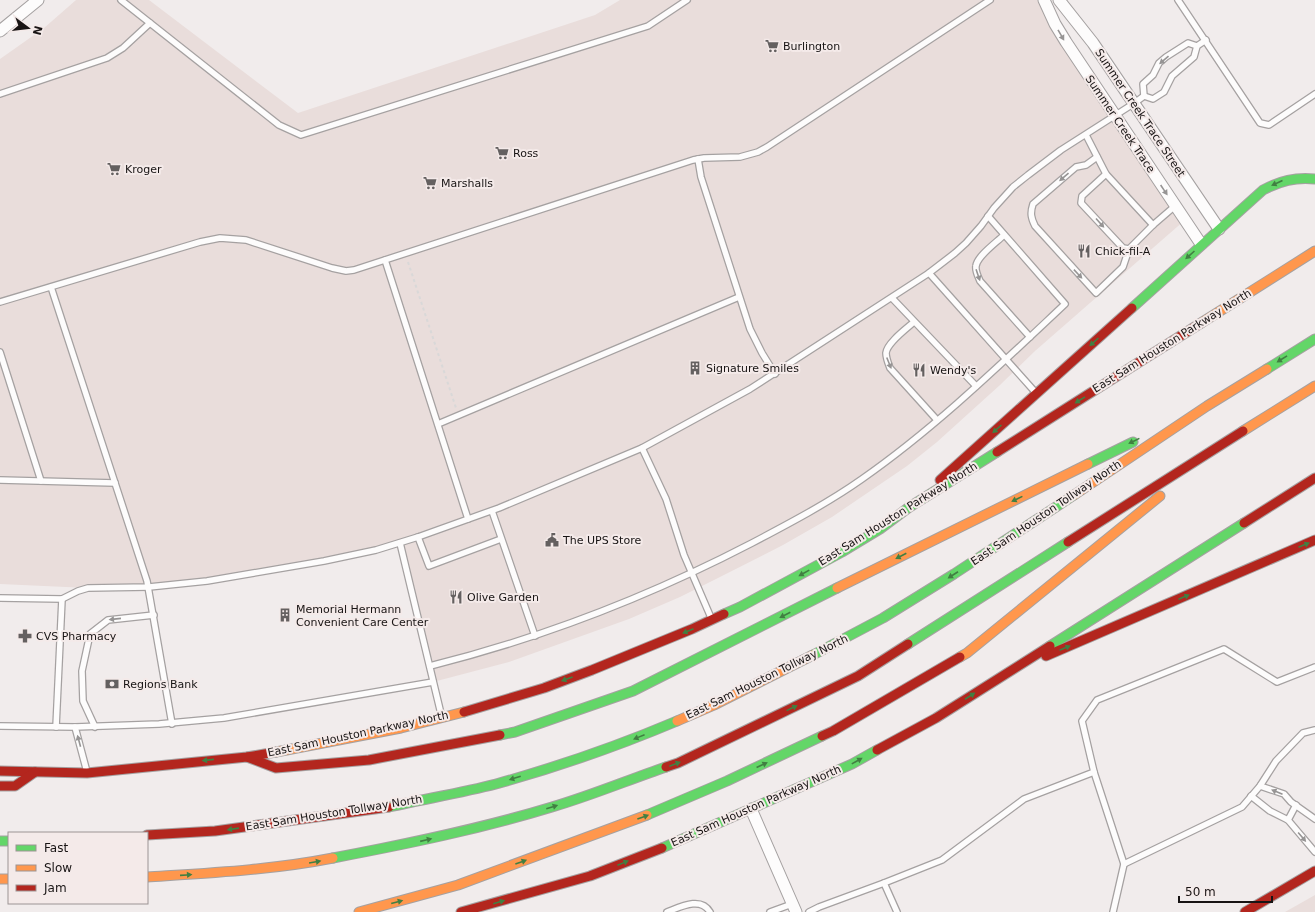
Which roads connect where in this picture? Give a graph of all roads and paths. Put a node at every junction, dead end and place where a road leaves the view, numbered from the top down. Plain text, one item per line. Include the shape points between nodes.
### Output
1 (38, 0) edge
2 (121, 0) edge
3 (687, 0) edge
4 (990, 0) edge
5 (1044, 0) edge
6 (1059, 0) edge
7 (1178, 0) edge
8 (150, 23) junction
9 (0, 31) edge
10 (1206, 40) junction
11 (1197, 46) junction
12 (0, 94) edge
13 (1315, 94) edge
14 (1144, 96) junction
15 (1133, 104) junction
16 (1114, 116) junction
17 (1086, 135) junction
18 (1097, 157) junction
19 (698, 159) junction
20 (1106, 174) junction
21 (1315, 180) edge
22 (1175, 206) junction
23 (988, 216) junction
24 (1152, 225) junction
25 (1219, 229) junction
26 (1004, 235) junction
27 (1201, 244) junction
28 (1128, 249) junction
29 (1315, 251) edge
30 (405, 254) junction
31 (386, 260) junction
32 (929, 273) junction
33 (50, 287) junction
34 (739, 297) junction
35 (892, 298) junction
36 (0, 302) edge
37 (914, 322) junction
38 (1030, 337) junction
39 (1315, 339) edge
40 (0, 352) edge
41 (1006, 359) junction
42 (775, 374) junction
43 (976, 386) junction
44 (1315, 386) edge
45 (1036, 394) junction
46 (1207, 406) junction
47 (459, 416) junction
48 (937, 420) junction
49 (438, 424) junction
50 (1234, 436) junction
51 (642, 448) junction
52 (1315, 478) edge
53 (0, 480) edge
54 (41, 481) junction
55 (115, 483) junction
56 (908, 508) junction
57 (492, 511) junction
58 (468, 519) junction
59 (418, 537) junction
60 (501, 539) junction
61 (1315, 540) edge
62 (400, 543) junction
63 (692, 573) junction
64 (148, 586) junction
65 (0, 598) edge
66 (62, 599) junction
67 (154, 615) junction
68 (712, 620) junction
69 (535, 636) junction
70 (430, 666) junction
71 (1315, 667) edge
72 (1003, 674) junction
73 (433, 682) junction
74 (442, 718) junction
75 (172, 724) junction
76 (0, 726) edge
77 (56, 727) junction
78 (75, 727) junction
79 (95, 727) junction
80 (1315, 730) edge
81 (247, 756) junction
82 (0, 772) edge
83 (35, 772) junction
84 (1094, 772) junction
85 (87, 773) junction
86 (0, 786) edge
87 (1260, 786) junction
88 (1251, 796) junction
89 (1296, 805) junction
90 (751, 809) junction
91 (1315, 819) edge
92 (1288, 820) junction
93 (148, 835) edge
94 (1315, 852) edge
95 (1124, 864) junction
96 (1315, 871) edge
97 (148, 877) edge
98 (884, 882) junction
99 (794, 908) edge
100 (360, 912) edge
101 (461, 912) edge
102 (667, 912) edge
103 (710, 912) edge
104 (770, 912) edge
105 (809, 912) edge
106 (897, 912) edge
107 (1113, 912) edge
108 (1245, 912) edge

1 - 9 street
2 - 8 lane
3 - 8 lane via 648,26 300,135 279,125
4 - 19 lane via 758,152 740,157
5 -> 16 street, Summer Creek Trace via 1055,24
6 - 15 street, Summer Creek Trace Street via 1093,43
7 - 10 lane
8 - 12 lane via 123,48 107,58
10 - 11 lane
10 - 13 lane via 1260,123 1269,125
11 - 14 lane via 1194,57 1172,76 1164,92 1153,99
11 -> 14 lane via 1188,43 1166,56 1153,75 1143,84
14 - 15 lane
15 - 16 lane
15 - 25 street, Summer Creek Trace Street
16 - 17 lane
16 -> 22 street, Summer Creek Trace
17 - 18 lane
17 - 23 lane via 1028,175
18 - 20 lane
18 -> 28 lane via 1076,167 1033,204 1030,210 1031,218 1034,226 1096,293 1123,267
19 - 30 lane
19 - 34 lane via 700,177
20 - 24 lane
20 -> 28 lane via 1082,196 1081,203 1123,248
21 -> 25 main road via 1287,178 1275,183
22 - 24 lane
22 - 27 street, Summer Creek Trace
23 - 26 lane
23 - 32 lane via 966,243
24 - 28 lane
25 - 27 main road
26 -> 38 lane via 978,258 976,273 980,281
26 - 38 lane via 1065,304
27 -> 45 main road
29 -> 56 main road, East Sam Houston Parkway North
30 - 31 lane
30 - 47 path
31 - 33 lane via 354,270 340,270 255,243 220,238
31 - 49 lane
32 - 35 lane
32 - 41 lane
33 - 36 lane
33 - 55 lane
34 - 42 lane via 756,342
34 - 47 lane
35 - 37 lane
35 - 42 lane
37 - 43 lane
37 -> 48 lane via 889,345 886,360 890,368
38 - 41 lane
39 -> 46 main road, East Sam Houston Tollway North
40 - 54 lane
41 - 43 lane
41 - 45 lane
42 - 51 lane
43 - 48 lane
44 - 50 main road
45 -> 56 main road
46 -> 81 main road via 633,691 515,732 368,760 276,768
46 -> 93 main road, East Sam Houston Tollway North via 954,574 883,618 714,705 634,738 495,784 382,808 215,832
47 - 49 lane
48 - 63 lane via 843,492 786,525
49 - 58 lane
97 -> 50 main road via 303,864 388,848 486,826 553,807 678,763 858,676
100 -> 50 main road via 458,885 651,814 833,731 968,653
51 - 57 lane
51 - 63 lane via 666,499
52 - 72 main road, East Sam Houston Parkway North
53 - 54 lane
54 - 55 lane
55 - 64 lane
56 -> 68 main road, East Sam Houston Parkway North via 842,552
57 - 58 lane
57 - 60 lane
58 - 59 lane
59 - 60 lane via 429,566
59 - 62 lane
60 - 69 lane
72 -> 61 main road
62 - 64 lane via 337,559 266,572
62 - 70 lane
63 - 68 lane
63 - 69 lane
64 - 66 lane via 88,588
64 - 67 lane
65 - 66 lane
66 - 77 lane
67 - 75 lane
67 -> 79 lane via 108,620 90,634 82,671 83,701
68 -> 74 main road, East Sam Houston Parkway North via 550,685
69 - 70 lane
70 - 73 lane
71 - 84 lane via 1277,682 1224,649 1097,700 1082,721
90 -> 72 main road, East Sam Houston Parkway North via 852,764 936,718
73 - 74 lane
73 - 75 lane via 249,715
74 - 81 main road, East Sam Houston Parkway North via 358,737
75 - 79 lane
76 - 77 lane
77 - 78 lane
78 - 79 lane
85 -> 78 lane
80 - 87 lane via 1303,733 1276,761
81 -> 85 main road, East Sam Houston Parkway North
82 - 83 main road, East Sam Houston Parkway North
83 - 85 main road, East Sam Houston Parkway North
83 - 86 main road via 15,786
84 - 95 lane
84 - 98 lane via 1024,799 942,860
87 - 88 lane
89 -> 87 lane via 1284,794
88 - 92 lane via 1270,811
88 - 95 lane via 1242,807
89 - 91 lane
89 - 92 lane
90 - 99 street
101 -> 90 main road, East Sam Houston Parkway North via 590,876
92 -> 94 lane
95 - 107 lane
96 - 108 main road
98 - 105 lane
98 - 106 lane
99 - 104 lane
102 - 103 lane via 693,904 704,906

